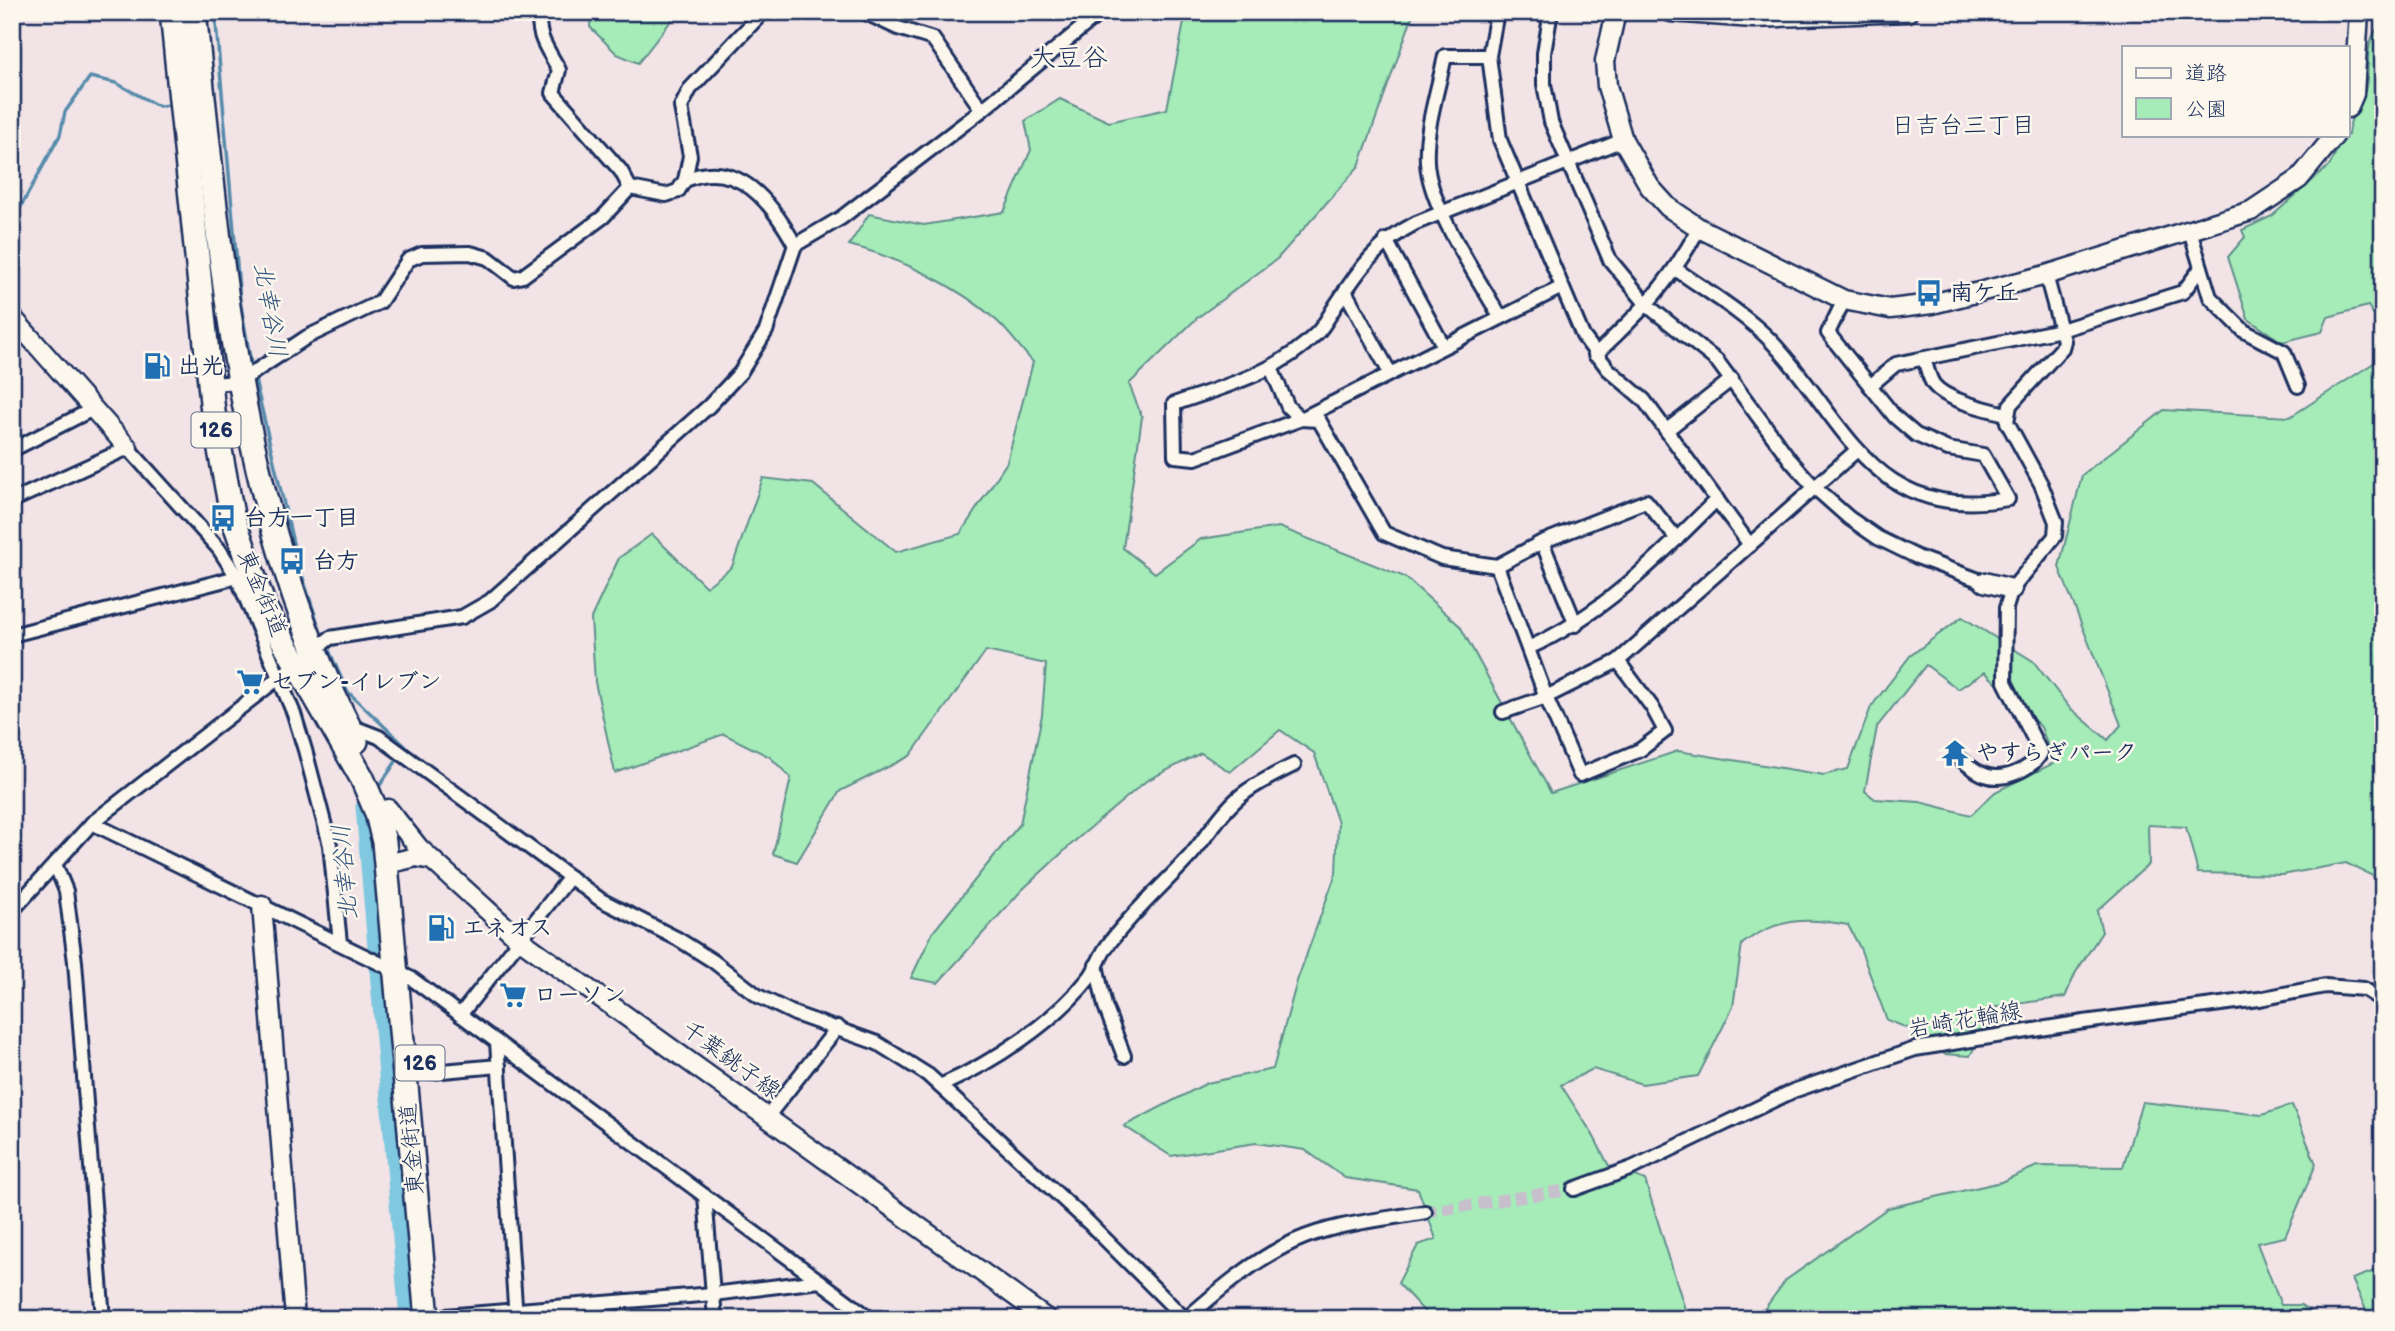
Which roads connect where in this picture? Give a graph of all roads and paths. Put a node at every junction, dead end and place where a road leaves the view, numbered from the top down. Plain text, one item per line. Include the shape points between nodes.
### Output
1 (172, 12) edge
2 (194, 12) edge
3 (540, 12) edge
4 (763, 12) edge
5 (864, 12) edge
6 (1101, 12) edge
7 (1497, 12) edge
8 (1538, 12) edge
9 (1616, 12) edge
10 (1671, 12) edge
11 (1908, 12) edge
12 (2359, 12) edge
13 (1489, 56) junction
14 (2350, 103) edge
15 (982, 110) junction
16 (2334, 136) edge
17 (1623, 140) junction
18 (1566, 161) junction
19 (685, 180) junction
20 (1517, 181) junction
21 (630, 188) junction
22 (1442, 213) junction
23 (1699, 228) junction
24 (2190, 231) junction
25 (1386, 240) junction
26 (795, 245) junction
27 (2201, 268) junction
28 (1677, 270) junction
29 (2046, 275) junction
30 (1560, 288) junction
31 (1345, 290) junction
32 (1844, 300) junction
33 (1648, 306) junction
34 (12, 317) edge
35 (1500, 317) junction
36 (2060, 330) junction
37 (1443, 345) junction
38 (1595, 355) junction
39 (1924, 359) junction
40 (1271, 369) junction
41 (1390, 373) junction
42 (1732, 379) junction
43 (239, 382) junction
44 (211, 384) junction
45 (1870, 386) junction
46 (2298, 386) dead end
47 (93, 409) junction
48 (2006, 414) junction
49 (1301, 419) junction
50 (1667, 430) junction
51 (128, 448) junction
52 (12, 450) edge
53 (1857, 450) junction
54 (1814, 487) junction
55 (18, 498) dead end
56 (1717, 499) junction
57 (1677, 539) junction
58 (1542, 542) junction
59 (229, 544) junction
60 (1750, 545) junction
61 (1497, 566) junction
62 (237, 577) junction
63 (1984, 582) joint
64 (2012, 589) junction
65 (1576, 625) junction
66 (12, 635) edge
67 (1528, 648) junction
68 (313, 650) junction
69 (1618, 661) junction
70 (285, 671) junction
71 (1546, 697) junction
72 (1503, 712) dead end
73 (348, 725) junction
74 (1960, 760) dead end
75 (1294, 765) dead end
76 (388, 809) junction
77 (92, 823) junction
78 (432, 860) junction
79 (392, 862) junction
80 (55, 864) junction
81 (570, 877) junction
82 (262, 905) junction
83 (12, 911) edge
84 (519, 939) junction
85 (340, 943) junction
86 (1096, 965) junction
87 (404, 974) junction
88 (2383, 1001) edge
89 (460, 1015) junction
90 (838, 1027) junction
91 (497, 1042) junction
92 (1124, 1056) dead end
93 (499, 1066) junction
94 (431, 1072) dead end
95 (940, 1086) junction
96 (767, 1117) junction
97 (1574, 1189) tunnel mouth
98 (705, 1196) junction
99 (1426, 1212) tunnel mouth
100 (820, 1281) junction
101 (713, 1294) junction
102 (516, 1314) edge
103 (429, 1318) edge
104 (103, 1319) edge
105 (295, 1319) edge
106 (715, 1319) edge
107 (871, 1319) edge
108 (1047, 1319) edge
109 (1185, 1319) edge

1 - 44 highway, 東金街道 / 126
2 - 43 highway, 東金街道 / 126
3 - 21 street via 543,45 559,70 553,93 621,171
4 - 19 street via 690,89 681,107 690,156
5 - 15 street via 933,39
6 - 15 street
7 - 13 street
8 - 18 street via 1549,17 1544,84 1551,122
9 - 17 street via 1605,61 1607,86
10 - 11 street via 1753,18
12 - 14 street
13 - 20 street via 1500,140
13 - 22 street via 1445,56 1427,161 1430,185
15 - 26 street via 841,218
16 - 24 street via 2299,179 2261,206
17 - 18 street
17 - 23 street via 1650,187
18 - 20 street
18 - 33 street via 1610,260
19 - 21 street via 673,195
19 - 26 street via 710,171 750,186 762,194
20 - 22 street
20 - 30 street
21 - 43 street via 603,217 523,276 514,278 488,258 470,253 422,254 408,260 380,302 337,320
22 - 25 street
22 - 35 street
23 - 28 street
23 - 32 street
24 - 27 street
24 - 29 street
25 - 31 street
25 - 37 street
26 - 68 street via 766,331 740,373 490,601 461,617 344,634
27 - 36 street via 2183,292
27 - 46 street via 2210,297 2244,331 2284,352
28 - 33 street
28 - 53 street via 1770,340
29 - 32 street via 1909,307 1890,309
29 - 36 street
30 - 35 street
30 - 38 street
31 - 40 street via 1320,330
31 - 41 street
32 - 45 street via 1828,333
33 - 38 street
33 - 42 street via 1717,361
34 - 47 street
35 - 37 street
36 - 39 street
36 - 48 street via 2062,348
37 - 41 street
38 - 50 street via 1644,400
39 - 45 street via 1896,364
39 - 48 street via 1933,384 1943,393
40 - 49 street via 1288,407
40 - 49 street via 1174,404 1175,456 1195,458
41 - 49 street
42 - 50 street
42 - 54 street
43 - 44 street
43 - 68 highway, 東金街道 / 126 via 285,572
44 - 59 highway, 東金街道 / 126
45 - 53 street via 1916,435 1948,449 1983,455 2008,499 1969,503 1924,496 1887,479
47 - 51 street
47 - 52 street
48 - 64 street via 2056,522 2055,536
49 - 61 street via 1319,420 1384,533 1442,558
50 - 56 street
51 - 55 street
51 - 59 street
53 - 54 street
54 - 60 street
54 - 63 street via 1878,538
56 - 57 street
56 - 60 street
57 - 58 street via 1647,500
57 - 65 street
58 - 61 street
58 - 65 street
59 - 62 street
59 - 70 highway, 東金街道 / 126 via 265,609
60 - 69 street
61 - 67 street
62 - 66 street
62 - 70 street
63 - 64 street
64 - 74 street via 2006,608 2006,682 2041,753 2034,764 2008,775 1986,776
65 - 67 street
67 - 71 street
68 - 70 street
68 - 73 highway, 東金街道 / 126
69 - 71 street
69 - 71 street via 1665,731 1622,759 1580,775
70 - 77 street
70 - 79 highway, 東金街道 / 126 via 370,794
70 - 85 street via 330,845
71 - 72 street
73 - 76 highway, 東金街道 / 126
73 - 81 street via 399,750
75 - 86 street via 1234,802 1131,917
76 - 78 street, 千葉銚子線
76 - 79 highway, 東金街道 / 126
77 - 80 street
77 - 82 street
78 - 79 street via 416,857
78 - 84 street, 千葉銚子線
79 - 87 highway, 東金街道 / 126
80 - 83 street
80 - 104 street via 66,891 75,962
81 - 84 street
81 - 90 street via 601,900 713,961 758,996
82 - 85 street
82 - 105 street
84 - 89 street
84 - 96 street, 千葉銚子線
85 - 87 street
86 - 92 street
86 - 95 street via 1064,1004 1012,1047
87 - 89 street
87 - 103 highway, 東金街道 / 126
88 - 97 street, 岩崎花輪線 via 2364,989 2325,986 1915,1049 1793,1091 1632,1168
89 - 91 street
90 - 95 street via 904,1058
90 - 96 street
91 - 93 street
91 - 98 street
93 - 94 street
93 - 102 street
95 - 109 street
96 - 108 street, 千葉銚子線
98 - 100 street
98 - 101 street
99 - 109 street via 1333,1228 1295,1241 1240,1273
100 - 101 street
100 - 107 street
101 - 102 street
101 - 106 street
102 - 103 street

